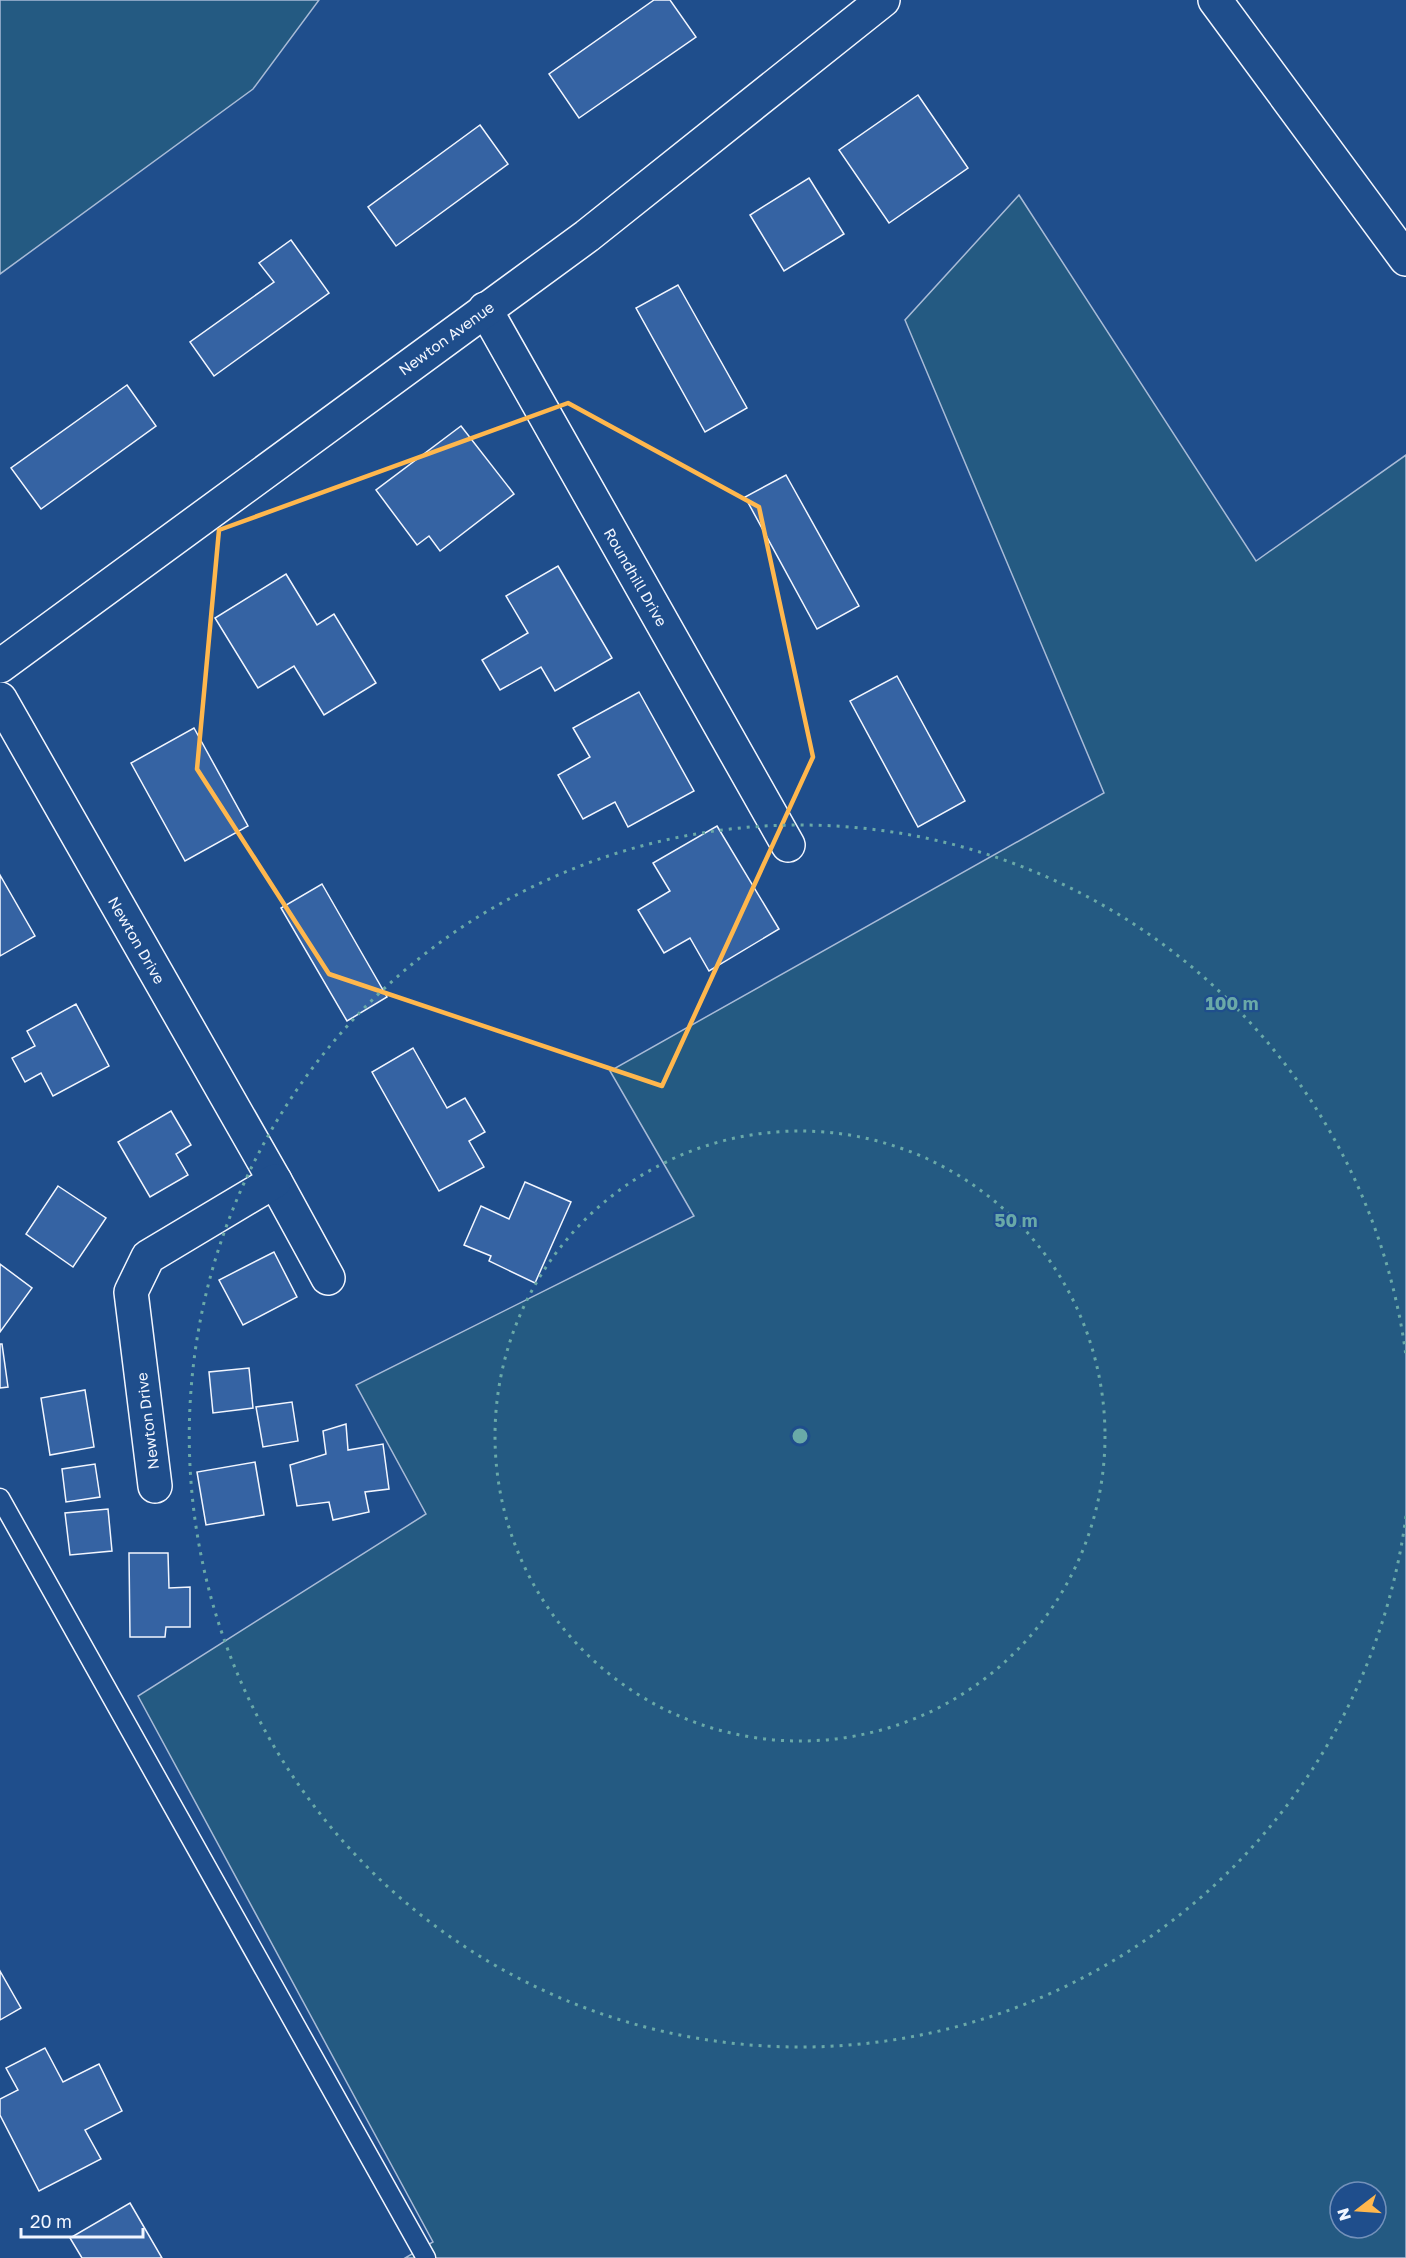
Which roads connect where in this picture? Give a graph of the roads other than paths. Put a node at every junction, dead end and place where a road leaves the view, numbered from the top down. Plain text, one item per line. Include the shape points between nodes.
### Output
1 (883, 0) edge
2 (1215, 0) edge
3 (1406, 259) edge
4 (485, 309) junction
5 (0, 666) edge
6 (0, 699) edge
7 (788, 845) dead end
8 (274, 1180) junction
9 (328, 1278) dead end
10 (155, 1486) dead end
11 (0, 1497) edge
12 (426, 2258) edge

1 - 4 street, Newton Avenue via 587,236
2 - 3 street
4 - 5 street, Newton Avenue
4 - 7 street, Roundhill Drive
6 - 8 street, Newton Drive
8 - 9 street, Newton Drive
8 - 10 street, Newton Drive via 148,1257 131,1292
11 - 12 lane

